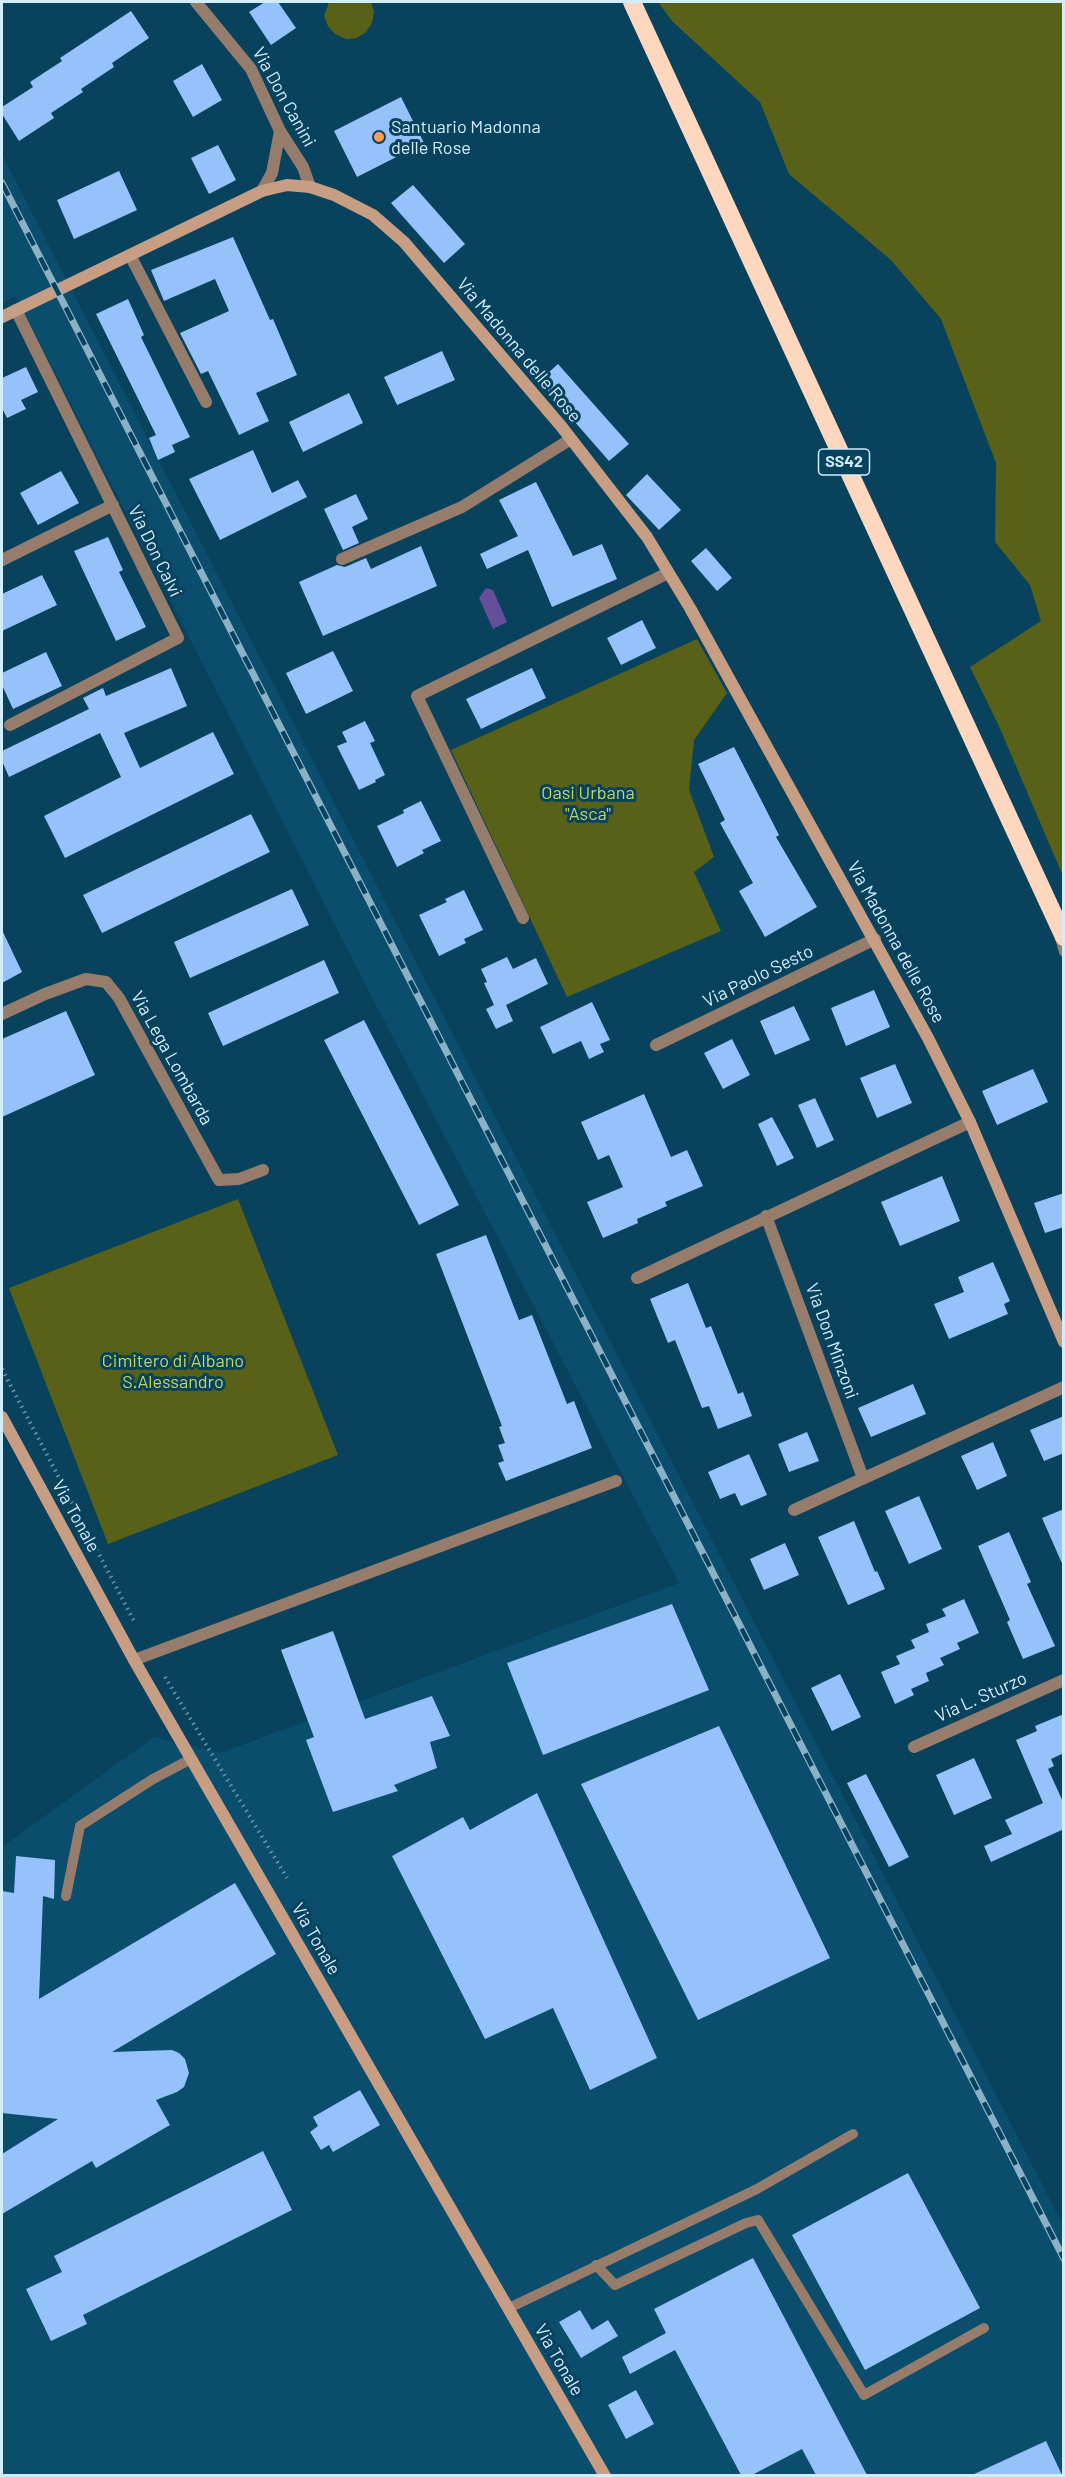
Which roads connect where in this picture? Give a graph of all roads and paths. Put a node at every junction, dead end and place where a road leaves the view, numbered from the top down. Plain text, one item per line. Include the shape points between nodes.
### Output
1 (196, 2) edge
2 (632, 2) edge
3 (280, 131) junction
4 (310, 187) junction
5 (262, 191) junction
6 (130, 255) junction
7 (16, 310) junction
8 (2, 317) edge
9 (206, 402) dead end
10 (571, 439) junction
11 (113, 505) junction
12 (342, 559) dead end
13 (2, 560) edge
14 (668, 573) junction
15 (10, 725) dead end
16 (523, 918) dead end
17 (1060, 930) edge
18 (875, 939) junction
19 (1064, 952) edge
20 (2, 1014) edge
21 (656, 1045) dead end
22 (970, 1122) junction
23 (263, 1170) dead end
24 (766, 1216) junction
25 (636, 1278) dead end
26 (1064, 1342) edge
27 (2, 1369) edge
28 (1064, 1387) edge
29 (2, 1417) edge
30 (863, 1478) junction
31 (616, 1481) dead end
32 (794, 1510) dead end
33 (152, 1654) junction
34 (134, 1660) junction
35 (1064, 1680) edge
36 (914, 1748) dead end
37 (191, 1759) junction
38 (287, 1878) dead end
39 (66, 1896) dead end
40 (853, 2134) dead end
41 (596, 2265) junction
42 (509, 2308) junction
43 (984, 2328) dead end
44 (605, 2475) edge

1 - 3 street, Via Don Canini via 251,69
2 - 17 highway, SS42
3 - 4 street, Via Don Canini via 303,167
3 - 5 street via 272,173
4 - 5 street, Via Madonna delle Rose via 287,185
4 - 10 street, Via Madonna delle Rose via 373,215 404,242
5 - 6 street, Via Madonna delle Rose
6 - 7 street, Via Madonna delle Rose
6 - 9 street
7 - 8 street, Via Madonna delle Rose
7 - 11 street, Via Don Calvi
10 - 12 street via 462,507
10 - 14 street, Via Madonna delle Rose via 647,537
11 - 13 street
11 - 15 street, Via Don Calvi via 178,638
14 - 16 street via 417,696
14 - 18 street, Via Madonna delle Rose
17 - 19 lane
18 - 21 street, Via Paolo Sesto
18 - 22 street, Via Madonna delle Rose
20 - 23 street, Via Lega Lombarda via 86,979 106,982 119,998 219,1180 239,1179
22 - 24 street
22 - 26 street, Via Madonna delle Rose
24 - 25 street
24 - 30 street, Via Don Minzoni
27 - 33 path
28 - 30 street
29 - 34 street, Via Tonale
30 - 32 street
31 - 33 street
33 - 34 street
33 - 38 path
34 - 37 street, Via Tonale
35 - 36 street, Via L. Sturzo
37 - 39 lane via 80,1826
37 - 42 street, Via Tonale
40 - 41 lane via 757,2189
41 - 42 lane
41 - 43 lane via 615,2285 758,2220 864,2395
42 - 44 street, Via Tonale

